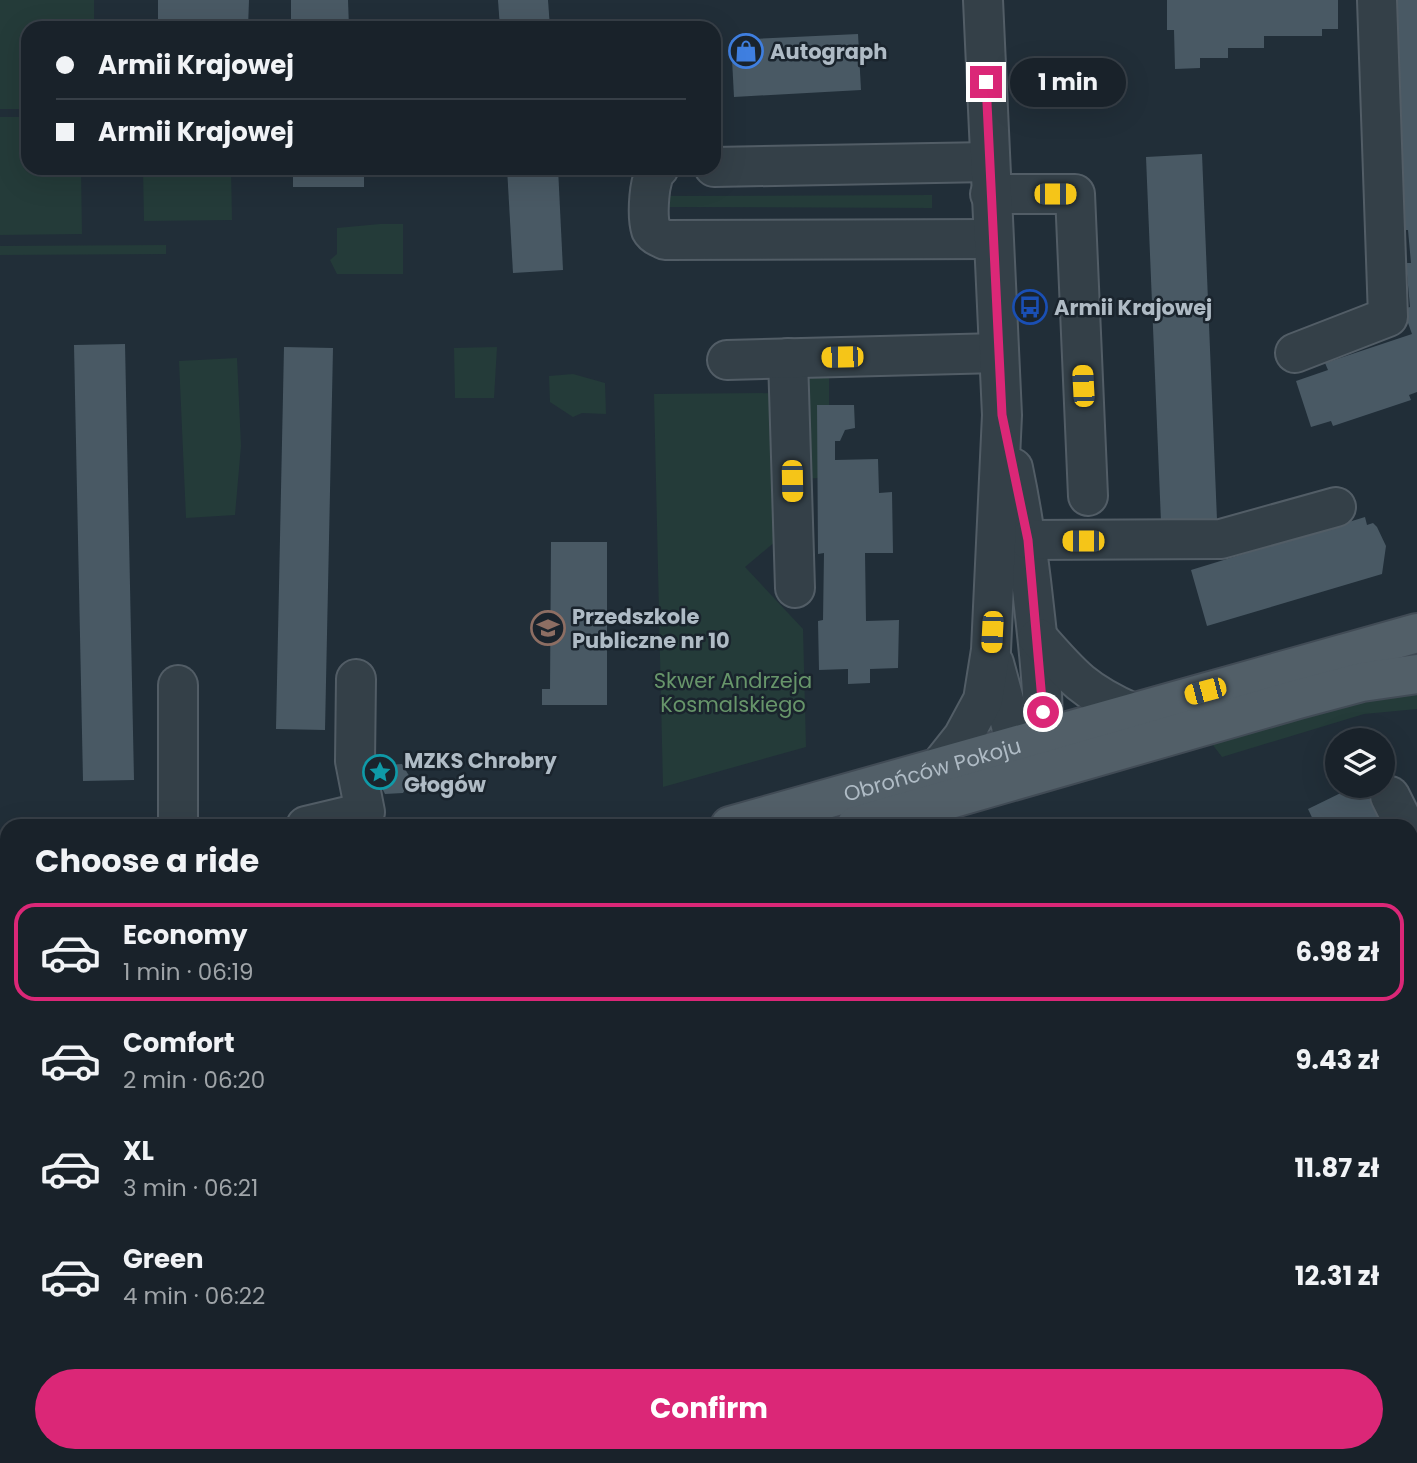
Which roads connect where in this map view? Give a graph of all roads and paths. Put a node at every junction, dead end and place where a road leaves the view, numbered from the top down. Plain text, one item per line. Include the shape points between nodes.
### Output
1 (983, 0) edge
2 (1377, 0) edge
3 (721, 167) edge
4 (653, 175) edge
5 (990, 178) junction
6 (992, 239) junction
7 (999, 353) junction
8 (1295, 353) dead end
9 (788, 358) junction
10 (727, 360) dead end
11 (1002, 415) junction
12 (1088, 496) dead end
13 (1336, 507) dead end
14 (1028, 540) junction
15 (795, 588) dead end
16 (1417, 632) edge
17 (1038, 638) junction
18 (991, 650) junction
19 (1417, 674) edge
20 (356, 679) dead end
21 (177, 685) dead end
22 (1133, 713) junction
23 (1030, 740) junction
24 (940, 766) junction
25 (1039, 775) junction
26 (178, 819) edge
27 (336, 819) edge
28 (754, 819) edge
29 (881, 819) edge

1 - 5 street
2 - 8 street via 1388,317
3 - 5 street
4 - 6 street via 650,228 665,240
5 - 6 street
5 - 12 street via 1075,194
6 - 7 street
7 - 9 street
7 - 11 street
9 - 10 street
9 - 15 street
11 - 14 street
11 - 18 street
13 - 14 street via 1221,539
14 - 17 street
16 - 22 main road, Obrońców Pokoju
17 - 22 street via 1069,674 1097,697
17 - 23 street
18 - 23 street via 1004,707
18 - 24 street via 983,700
19 - 25 main road, Obrońców Pokoju via 1362,682
20 - 27 street via 355,761 365,812
21 - 26 street
22 - 23 main road, Obrońców Pokoju
23 - 24 main road, Obrońców Pokoju
23 - 25 street
24 - 28 main road, Obrońców Pokoju
25 - 29 main road, Obrońców Pokoju

